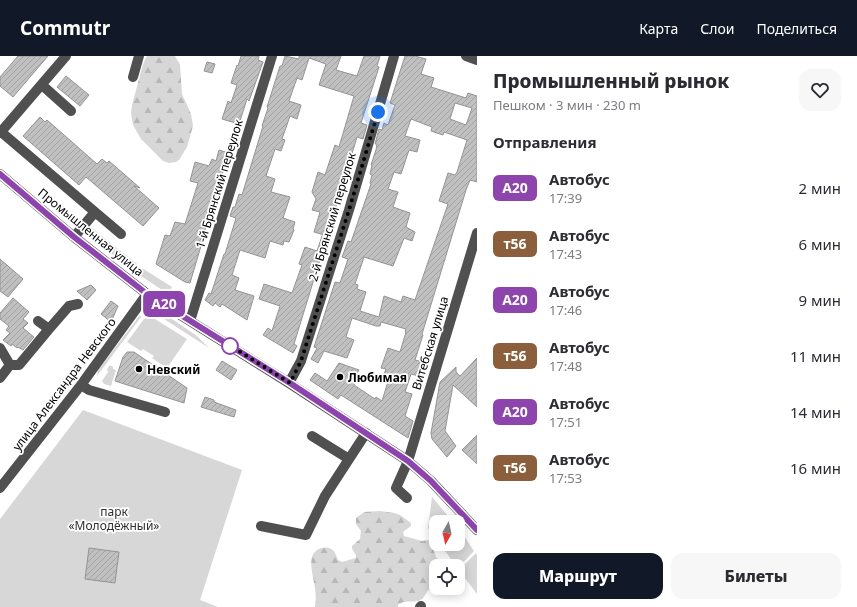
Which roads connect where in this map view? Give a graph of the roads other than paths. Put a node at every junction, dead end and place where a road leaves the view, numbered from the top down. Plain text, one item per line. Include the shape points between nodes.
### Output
1 (66, 56) edge
2 (139, 56) edge
3 (272, 56) edge
4 (394, 56) edge
5 (466, 56) edge
6 (477, 60) edge
7 (133, 77) dead end
8 (42, 85) junction
9 (72, 111) dead end
10 (0, 132) edge
11 (0, 174) edge
12 (95, 212) junction
13 (121, 234) dead end
14 (477, 234) edge
15 (74, 237) junction
16 (147, 294) junction
17 (78, 304) dead end
18 (38, 321) dead end
19 (190, 321) junction
20 (48, 329) junction
21 (0, 348) edge
22 (10, 365) junction
23 (0, 378) edge
24 (290, 383) junction
25 (81, 384) junction
26 (165, 412) dead end
27 (366, 434) junction
28 (312, 436) dead end
29 (349, 459) junction
30 (408, 461) junction
31 (0, 488) edge
32 (407, 498) dead end
33 (261, 526) dead end
34 (477, 530) edge

1 - 8 street
2 - 7 street
3 - 19 street, 1-й Брянский переулок
4 - 24 street, 2-й Брянский переулок via 301,361
5 - 6 street
8 - 9 street
8 - 10 street
10 - 12 street
11 - 15 street, Промышленная улица
12 - 13 street
12 - 15 street
14 - 30 street, Витебская улица
15 - 16 street, Промышленная улица
16 - 19 street, Промышленная улица
16 - 25 street, улица Александра Невского
17 - 20 street via 69,306
18 - 20 street
19 - 24 street, Промышленная улица
20 - 22 street via 19,365
21 - 22 street
22 - 23 street
24 - 27 street, Промышленная улица
25 - 26 street via 88,390
25 - 31 street, улица Александра Невского
27 - 29 street
27 - 30 street, Промышленная улица
28 - 29 street
29 - 33 street via 325,496 306,535
30 - 32 street, Витебская улица via 396,488
30 - 34 street, Промышленная улица via 431,481

